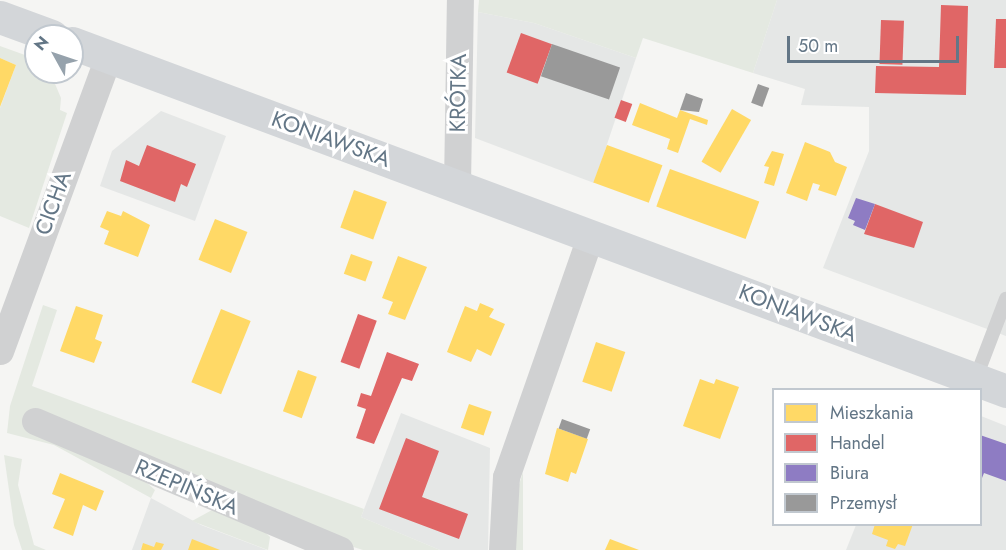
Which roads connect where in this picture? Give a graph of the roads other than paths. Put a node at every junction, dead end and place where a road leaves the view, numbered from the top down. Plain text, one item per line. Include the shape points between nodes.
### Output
1 (460, 0) edge
2 (0, 17) edge
3 (24, 26) edge
4 (84, 48) edge
5 (108, 57) junction
6 (457, 185) junction
7 (590, 237) junction
8 (1006, 298) edge
9 (0, 351) edge
10 (975, 380) junction
11 (1006, 391) edge
12 (35, 421) dead end
13 (340, 550) edge
14 (502, 550) edge

1 - 6 street, KRÓTKA
2 - 3 main road
4 - 5 main road, KONIAWSKA
5 - 6 main road, KONIAWSKA
5 - 9 street, CICHA
6 - 7 main road, KONIAWSKA
7 - 10 main road, KONIAWSKA
7 - 14 street via 506,477
8 - 10 lane
10 - 11 main road, KONIAWSKA
12 - 13 street, RZEPIŃSKA

